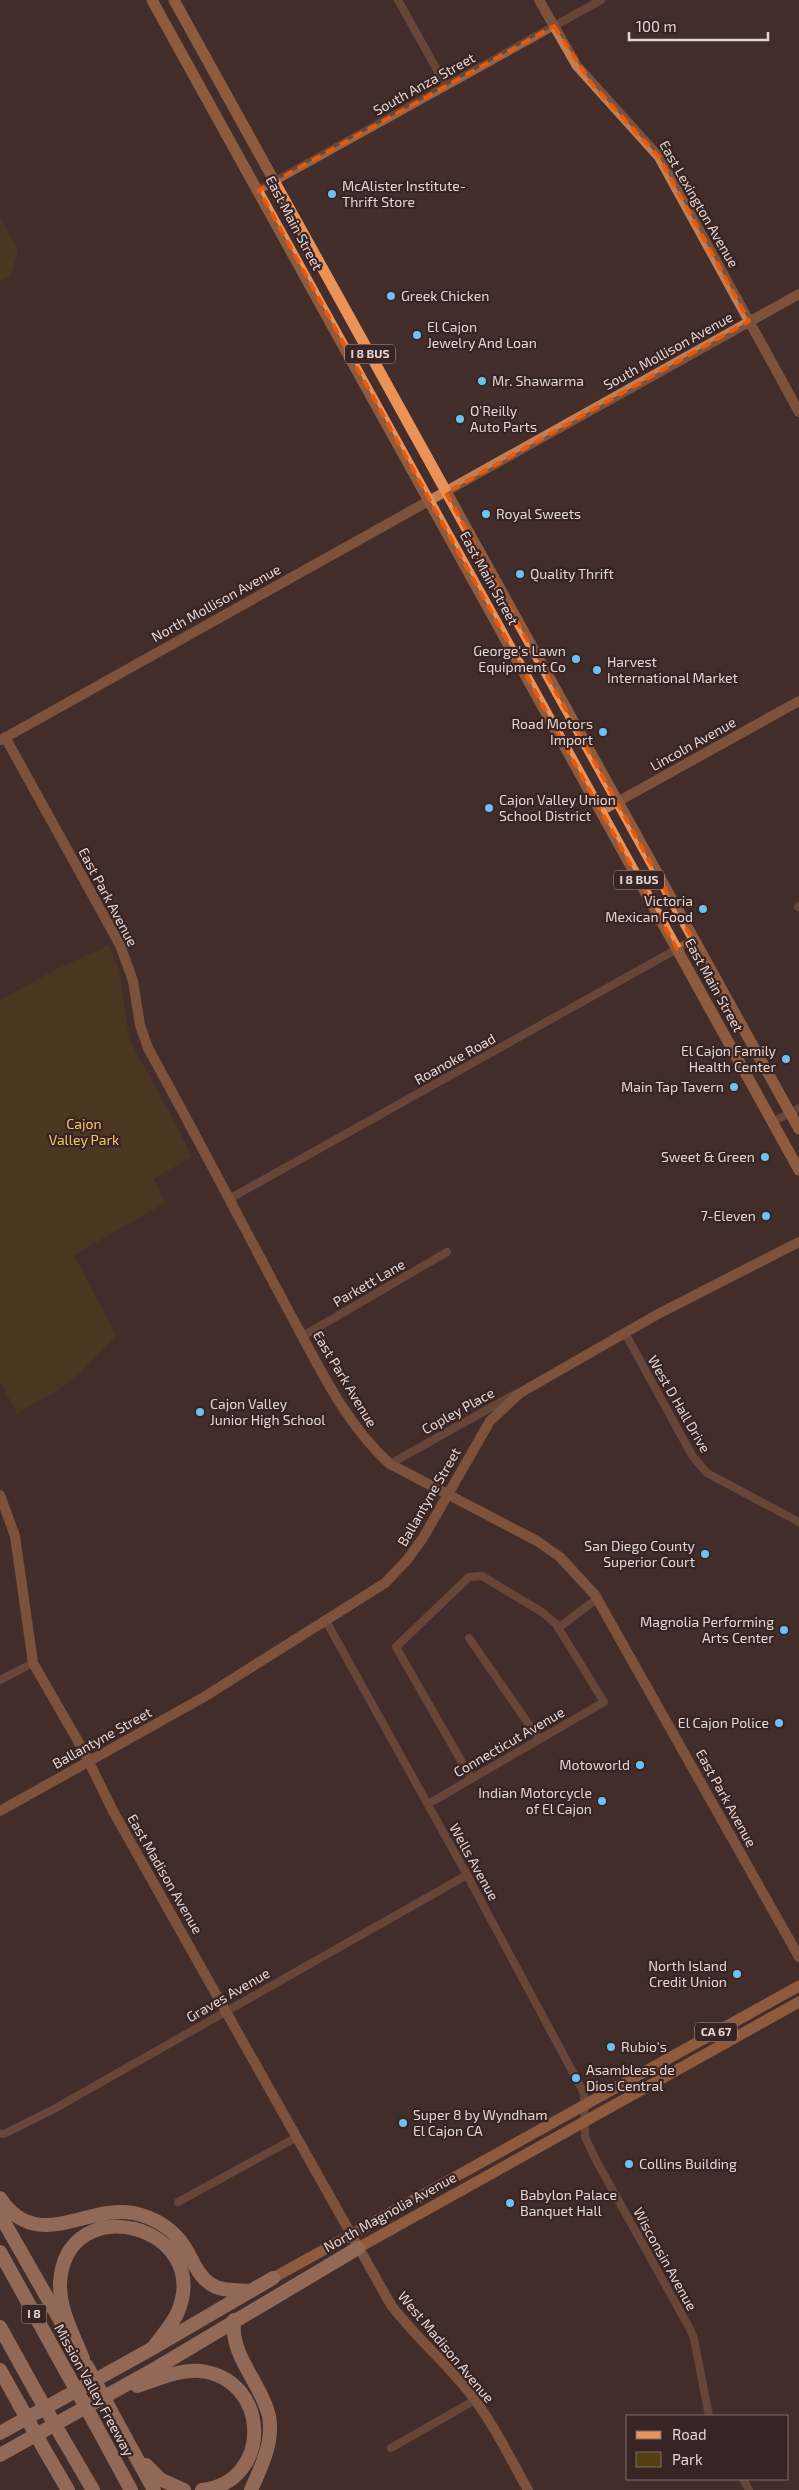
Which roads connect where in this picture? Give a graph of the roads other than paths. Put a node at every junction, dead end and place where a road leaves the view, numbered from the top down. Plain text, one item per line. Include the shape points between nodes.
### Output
1 (152, 0) edge
2 (174, 0) edge
3 (398, 0) edge
4 (539, 0) edge
5 (601, 0) edge
6 (554, 26) junction
7 (446, 86) junction
8 (275, 181) junction
9 (259, 190) junction
10 (799, 294) edge
11 (749, 322) junction
12 (799, 412) edge
13 (446, 493) junction
14 (430, 502) junction
15 (563, 701) junction
16 (799, 701) edge
17 (545, 711) junction
18 (2, 739) edge
19 (618, 802) junction
20 (601, 811) junction
21 (693, 940) junction
22 (677, 949) junction
23 (795, 1111) edge
24 (773, 1122) junction
25 (799, 1129) edge
26 (799, 1170) edge
27 (228, 1199) junction
28 (799, 1242) edge
29 (447, 1252) dead end
30 (625, 1333) junction
31 (303, 1336) junction
32 (538, 1380) junction
33 (390, 1464) junction
34 (449, 1494) junction
35 (0, 1495) edge
36 (799, 1522) edge
37 (598, 1598) junction
38 (326, 1621) junction
39 (558, 1628) junction
40 (469, 1638) dead end
41 (33, 1663) junction
42 (0, 1680) edge
43 (539, 1739) junction
44 (88, 1762) junction
45 (471, 1778) junction
46 (428, 1804) junction
47 (0, 1811) edge
48 (467, 1875) junction
49 (799, 1957) edge
50 (799, 1986) edge
51 (799, 2002) edge
52 (228, 2012) junction
53 (584, 2104) junction
54 (585, 2120) junction
55 (0, 2134) edge
56 (297, 2137) junction
57 (0, 2198) edge
58 (178, 2202) dead end
59 (0, 2215) edge
60 (350, 2235) junction
61 (358, 2248) junction
62 (0, 2252) edge
63 (273, 2278) joint
64 (250, 2291) junction
65 (234, 2320) junction
66 (0, 2327) edge
67 (153, 2348) junction
68 (85, 2363) junction
69 (2, 2375) edge
70 (112, 2393) junction
71 (475, 2400) junction
72 (709, 2415) edge
73 (0, 2433) edge
74 (127, 2439) junction
75 (391, 2448) dead end
76 (0, 2455) edge
77 (52, 2464) junction
78 (62, 2490) edge
79 (68, 2490) edge
80 (93, 2490) edge
81 (131, 2490) edge
82 (154, 2490) edge
83 (184, 2490) edge
84 (202, 2490) edge
85 (251, 2490) edge
86 (528, 2490) edge

1 - 9 main road, East Main Street / I 8 BUS
2 - 8 main road, East Main Street / I 8 BUS
3 - 7 street
4 - 6 street, East Lexington Avenue
5 - 6 street, South Anza Street
6 - 7 street, South Anza Street
6 - 11 street, East Lexington Avenue via 582,72 659,156
7 - 8 street, South Anza Street
8 - 9 street, South Anza Street
8 - 13 main road, East Main Street / I 8 BUS
9 - 14 main road, East Main Street / I 8 BUS
10 - 11 street, South Mollison Avenue
11 - 12 street, East Lexington Avenue
11 - 13 street, South Mollison Avenue
13 - 14 street, North Mollison Avenue
13 - 15 main road, East Main Street / I 8 BUS
14 - 17 main road, East Main Street / I 8 BUS
14 - 18 street, North Mollison Avenue
15 - 17 main road
15 - 19 main road, East Main Street / I 8 BUS
16 - 19 street, Lincoln Avenue
17 - 20 main road, East Main Street / I 8 BUS
18 - 27 street, East Park Avenue via 120,945 133,981 140,1025 148,1048
19 - 20 street, Lincoln Avenue
19 - 21 main road, East Main Street / I 8 BUS
20 - 22 main road, East Main Street / I 8 BUS
21 - 22 street, Roanoke Road
21 - 23 main road, East Main Street / I 8 BUS
22 - 24 main road, East Main Street / I 8 BUS
22 - 27 street, Roanoke Road
23 - 24 street
23 - 25 main road, East Main Street / I 8 BUS
24 - 26 main road, East Main Street / I 8 BUS
27 - 31 street, East Park Avenue
28 - 30 street, Ballantyne Street
29 - 31 street, Parkett Lane
30 - 32 street, Ballantyne Street
30 - 36 street, West D Hall Drive via 693,1457 707,1473
31 - 33 street, East Park Avenue via 357,1429
32 - 33 street, Copley Place
32 - 34 street, Ballantyne Street via 490,1421
33 - 34 street, East Park Avenue
34 - 37 street, East Park Avenue via 537,1541 560,1558
34 - 38 street, Ballantyne Street via 407,1560 385,1583
35 - 41 street, East Madison Avenue via 15,1536
37 - 39 street
37 - 49 street, East Park Avenue
38 - 44 street, Ballantyne Street via 204,1697
38 - 46 street, Wells Avenue
39 - 43 street, Connecticut Avenue via 604,1702
39 - 45 street via 542,1612 482,1576 469,1577 396,1647
40 - 43 street
41 - 42 street
41 - 44 street, East Madison Avenue
43 - 45 street, Connecticut Avenue
44 - 47 street, Ballantyne Street
44 - 52 street, East Madison Avenue
45 - 46 street, Connecticut Avenue
46 - 48 street, Wells Avenue
48 - 52 street, Graves Avenue via 289,1973
48 - 53 street, Wells Avenue via 584,2093
50 - 53 main road, North Magnolia Avenue / CA 67
51 - 54 main road, North Magnolia Avenue / CA 67
52 - 55 street, Graves Avenue via 54,2109
52 - 56 street, East Madison Avenue
53 - 54 street, Wells Avenue
53 - 60 main road, North Magnolia Avenue / CA 67
54 - 61 main road, North Magnolia Avenue / CA 67
54 - 72 street, Wisconsin Avenue via 585,2136 597,2162 694,2339
56 - 58 street
56 - 60 street, East Madison Avenue
57 - 64 highway via 14,2214 41,2225 64,2225 111,2212 134,2213 150,2218 178,2237 208,2282 224,2289
59 - 68 highway
60 - 61 street, East Madison Avenue
60 - 63 main road, North Magnolia Avenue
61 - 65 highway, North Magnolia Avenue
61 - 71 street, West Madison Avenue via 408,2328
62 - 81 highway, Mission Valley Freeway / I 8, bridge
63 - 64 highway, North Magnolia Avenue
64 - 67 highway, North Magnolia Avenue
65 - 70 highway, North Magnolia Avenue
65 - 85 highway via 232,2334 240,2358 269,2417 267,2452
66 - 80 highway, I 8, bridge
67 - 68 highway via 173,2320 181,2302 183,2286 178,2265 166,2246 148,2232 129,2226 109,2226 90,2234 75,2246 62,2273 61,2296
67 - 73 highway, North Magnolia Avenue
68 - 74 highway, bridge
69 - 77 highway, bridge
70 - 76 highway, North Magnolia Avenue
70 - 84 highway via 180,2373 199,2371 227,2380 239,2390 252,2413 255,2429 250,2457 225,2482
71 - 75 street
71 - 86 street, West Madison Avenue
74 - 82 highway
74 - 83 highway via 155,2474
77 - 78 highway
77 - 79 highway

